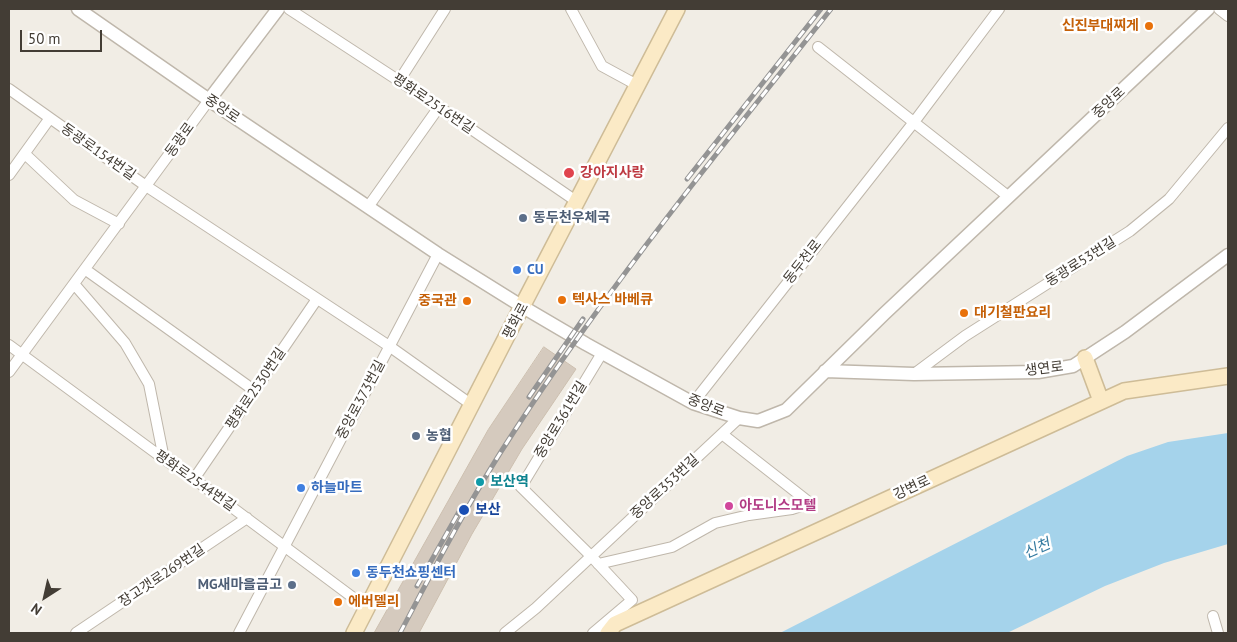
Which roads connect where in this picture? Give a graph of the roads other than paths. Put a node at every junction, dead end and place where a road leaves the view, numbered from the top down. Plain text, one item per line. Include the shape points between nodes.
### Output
1 (78, 9) edge
2 (278, 9) edge
3 (289, 9) edge
4 (445, 9) edge
5 (571, 9) edge
6 (677, 9) edge
7 (999, 9) edge
8 (1208, 9) edge
9 (1219, 9) edge
10 (1228, 16) edge
11 (818, 47) dead end
12 (400, 81) junction
13 (637, 85) junction
14 (9, 89) edge
15 (209, 100) junction
16 (439, 107) junction
17 (50, 118) junction
18 (914, 122) junction
19 (1228, 128) edge
20 (24, 154) junction
21 (9, 175) edge
22 (146, 186) junction
23 (1009, 197) junction
24 (576, 201) junction
25 (368, 207) junction
26 (119, 224) junction
27 (438, 254) junction
28 (1228, 255) edge
29 (86, 270) junction
30 (75, 285) junction
31 (317, 299) junction
32 (523, 307) junction
33 (9, 345) edge
34 (389, 346) junction
35 (602, 353) junction
36 (22, 354) junction
37 (1085, 358) junction
38 (825, 370) junction
39 (9, 372) edge
40 (914, 374) junction
41 (1228, 376) edge
42 (255, 391) junction
43 (1101, 401) junction
44 (693, 403) junction
45 (472, 405) junction
46 (739, 418) junction
47 (722, 434) junction
48 (164, 459) junction
49 (194, 479) junction
50 (248, 518) junction
51 (285, 546) junction
52 (591, 556) junction
53 (598, 564) junction
54 (367, 608) junction
55 (1213, 616) dead end
56 (76, 633) edge
57 (239, 633) edge
58 (354, 633) edge
59 (505, 633) edge
60 (593, 633) edge
61 (608, 633) edge
62 (1218, 633) edge

1 - 15 street, 중앙로
2 - 15 street, 동광로
3 - 12 street, 평화로2516번길
4 - 12 street
5 - 13 street via 602,66
6 - 13 main road, 평화로
7 - 18 street, 동두천로
8 - 23 street, 중앙로
9 - 10 street
11 - 18 street
12 - 16 street, 평화로2516번길
13 - 24 main road, 평화로
14 - 17 street, 동광로154번길
15 - 22 street, 동광로
15 - 25 street, 중앙로
16 - 24 street, 평화로2516번길
16 - 25 street
17 - 20 street, 동광로154번길
17 - 22 street, 동광로154번길
18 - 23 street
18 - 44 street, 동두천로
19 - 40 street, 동광로53번길 via 1169,199 1130,231 965,336
20 - 21 street, 동광로154번길
20 - 26 street via 74,200
22 - 26 street, 동광로
22 - 31 street
23 - 38 street, 중앙로
24 - 32 main road, 평화로
25 - 27 street, 중앙로
26 - 29 street, 동광로
27 - 32 street, 중앙로
27 - 34 street, 중앙로373번길
28 - 37 street, 생연로
29 - 30 street, 동광로
29 - 42 street
30 - 36 street, 동광로
30 - 48 street via 125,343 149,384
31 - 34 street
31 - 42 street, 평화로2530번길
32 - 35 street, 중앙로
32 - 45 main road, 평화로
33 - 36 street, 평화로2544번길
34 - 45 street
34 - 51 street, 중앙로373번길
35 - 44 street, 중앙로
35 - 52 street, 중앙로361번길 via 521,487
36 - 39 street, 동광로
36 - 48 street, 평화로2544번길
37 - 40 street, 생연로 via 1073,366 1038,372
37 - 43 main road
38 - 40 street, 생연로
38 - 46 street, 중앙로 via 786,410 758,421
41 - 43 main road, 강변로 via 1124,391
42 - 49 street, 평화로2530번길
43 - 61 main road, 강변로 via 615,624
44 - 46 street, 중앙로
45 - 54 main road, 평화로
46 - 47 street, 중앙로353번길
47 - 52 street, 중앙로353번길
47 - 53 street, 중앙로 via 810,503 716,522 672,547
48 - 49 street, 평화로2544번길
49 - 50 street, 평화로2544번길
50 - 51 street, 평화로2544번길
50 - 56 street, 장고갯로269번길
51 - 54 street, 평화로2544번길
51 - 57 street, 중앙로373번길
52 - 53 street
52 - 59 street, 중앙로353번길
53 - 60 street via 632,600
54 - 58 main road, 평화로
55 - 62 street

